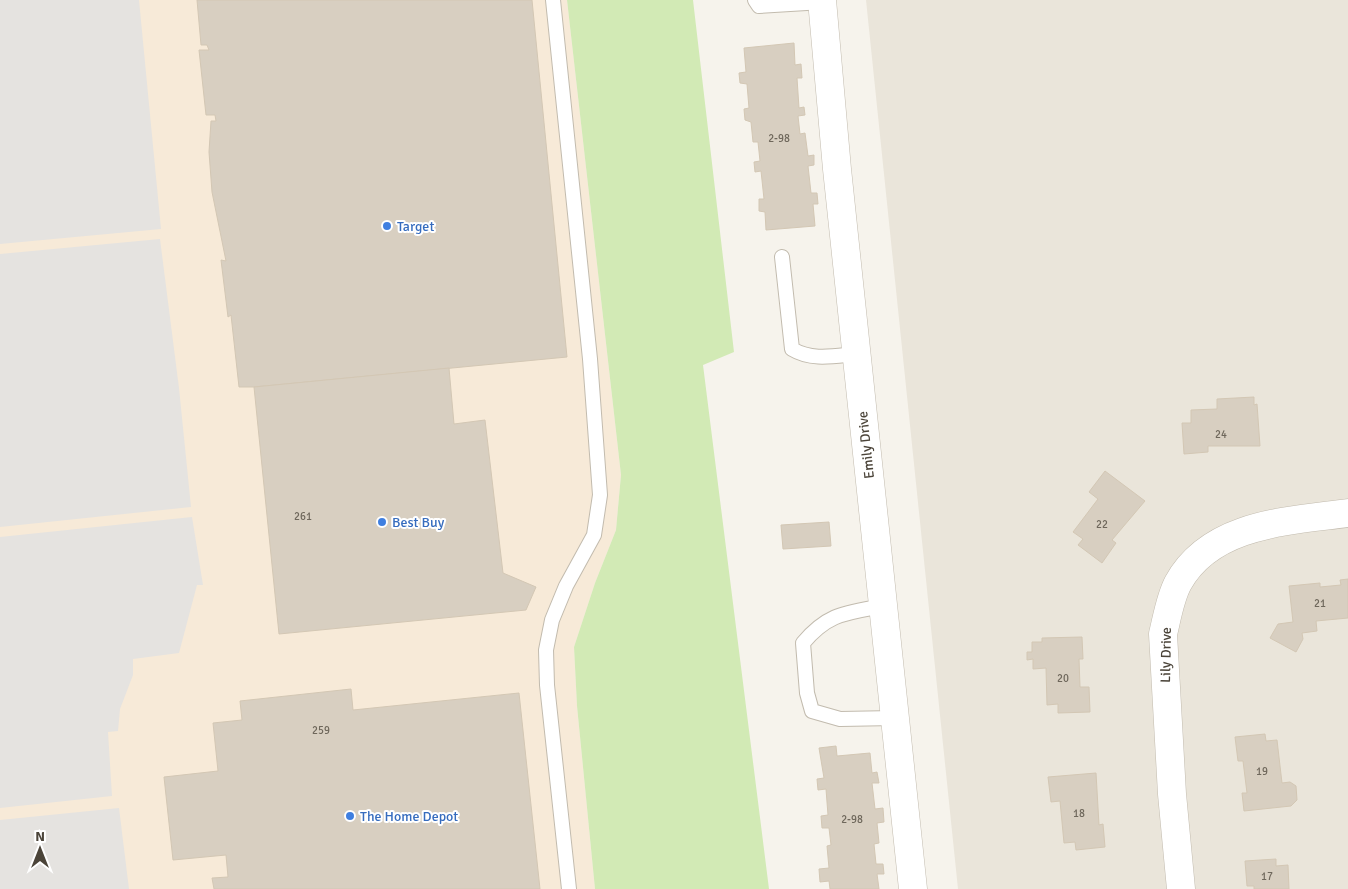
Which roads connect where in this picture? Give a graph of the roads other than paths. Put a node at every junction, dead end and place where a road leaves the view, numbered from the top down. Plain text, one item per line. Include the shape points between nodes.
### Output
1 (553, 0) edge
2 (755, 0) edge
3 (822, 1) edge
4 (782, 257) dead end
5 (856, 354) junction
6 (1348, 513) edge
7 (883, 606) junction
8 (895, 718) junction
9 (569, 889) edge
10 (913, 889) edge
11 (1181, 889) edge

1 - 9 lane via 590,359 600,495 594,536 566,586 552,620 546,650
2 - 3 lane via 759,6
3 - 5 street, Emily Drive
4 - 5 lane via 792,350 818,357
5 - 7 street, Emily Drive
6 - 11 street, Lily Drive via 1267,524 1231,536 1199,556 1178,583 1163,634
7 - 8 street, Emily Drive
7 - 8 lane via 836,615 816,626 803,643 807,693 812,711 840,719
8 - 10 street, Emily Drive

